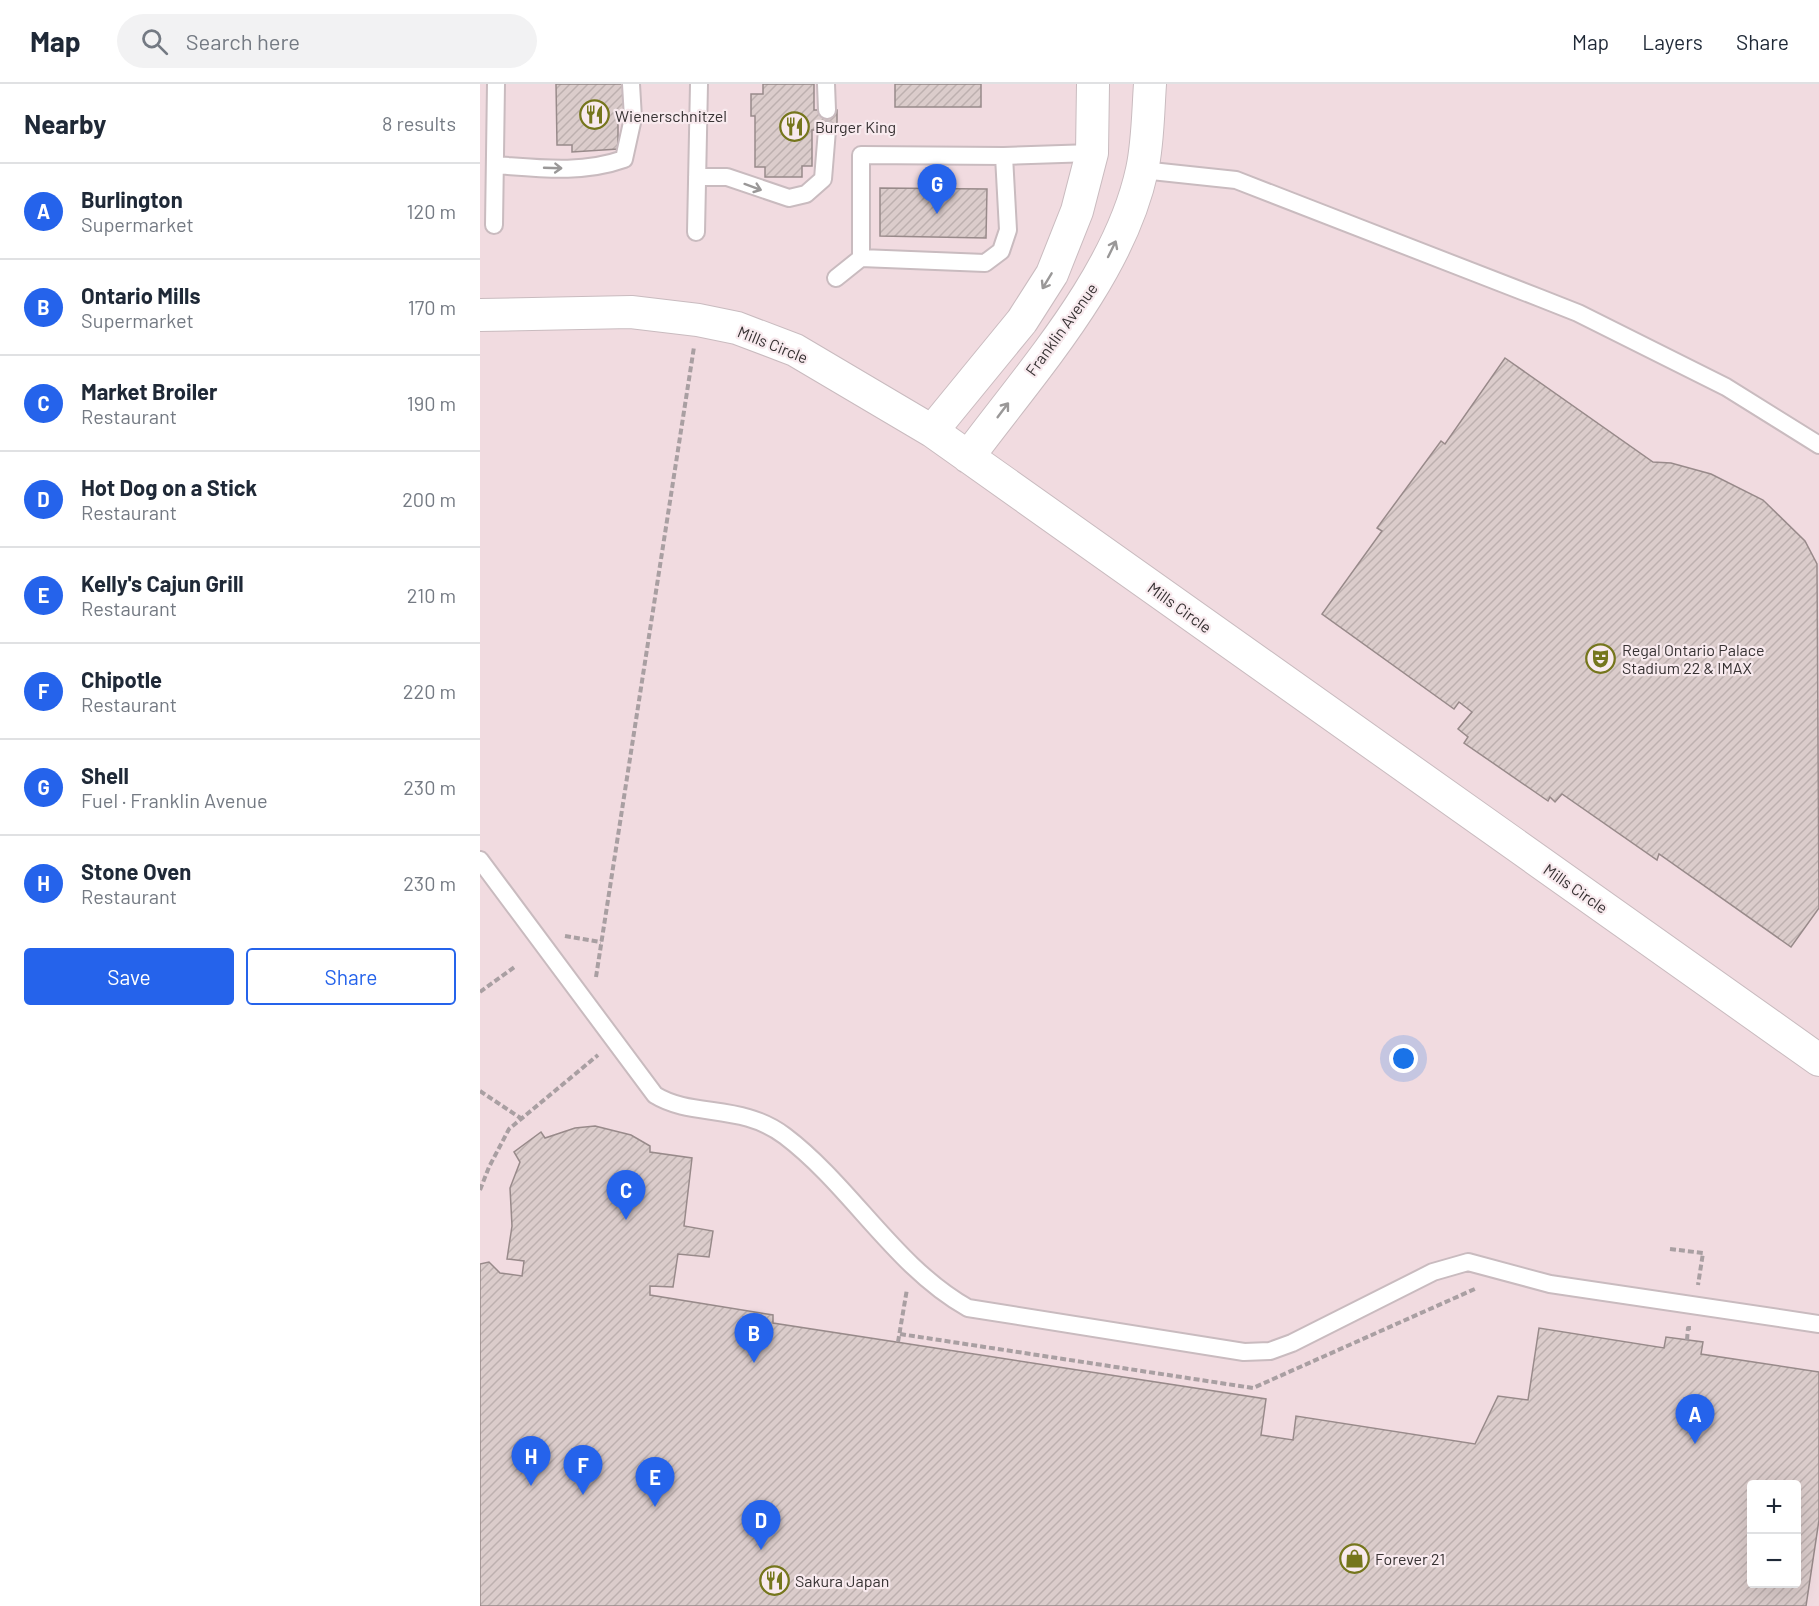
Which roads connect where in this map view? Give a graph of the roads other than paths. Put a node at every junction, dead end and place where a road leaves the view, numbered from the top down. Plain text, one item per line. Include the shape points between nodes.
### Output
1 (496, 84) edge
2 (631, 84) edge
3 (699, 84) edge
4 (826, 84) edge
5 (1093, 84) edge
6 (1150, 84) edge
7 (826, 110) dead end
8 (827, 130) dead end
9 (1092, 153) junction
10 (1005, 156) junction
11 (495, 165) junction
12 (1142, 170) junction
13 (697, 177) junction
14 (494, 225) dead end
15 (696, 232) dead end
16 (861, 258) junction
17 (836, 278) dead end
18 (480, 315) edge
19 (932, 431) junction
20 (1819, 445) edge
21 (968, 457) junction
22 (480, 860) edge
23 (1819, 1060) edge
24 (1819, 1324) edge

1 - 11 lane
11 -> 2 lane via 601,168 624,159 633,118
3 - 13 lane
4 - 7 lane
5 - 9 street
6 - 12 street, Franklin Avenue
13 -> 8 lane via 727,177 789,198 806,194 823,179
9 - 10 lane
9 -> 19 street via 1077,211 1052,274 1022,321
10 - 16 lane via 1008,230 1001,251 985,263
10 - 16 lane via 861,155
11 - 14 lane
12 - 20 lane via 1236,180 1540,298 1726,387
21 -> 12 street, Franklin Avenue via 1094,288 1122,230
13 - 15 lane
16 - 17 lane
18 - 19 street, Mills Circle via 631,312 737,328 795,350
19 - 21 street, Mills Circle
21 - 23 street, Mills Circle
22 - 24 lane via 649,1089 663,1100 736,1113 783,1135 834,1180 920,1271 951,1299 968,1308 1244,1352 1270,1351 1433,1272 1468,1262 1550,1284

